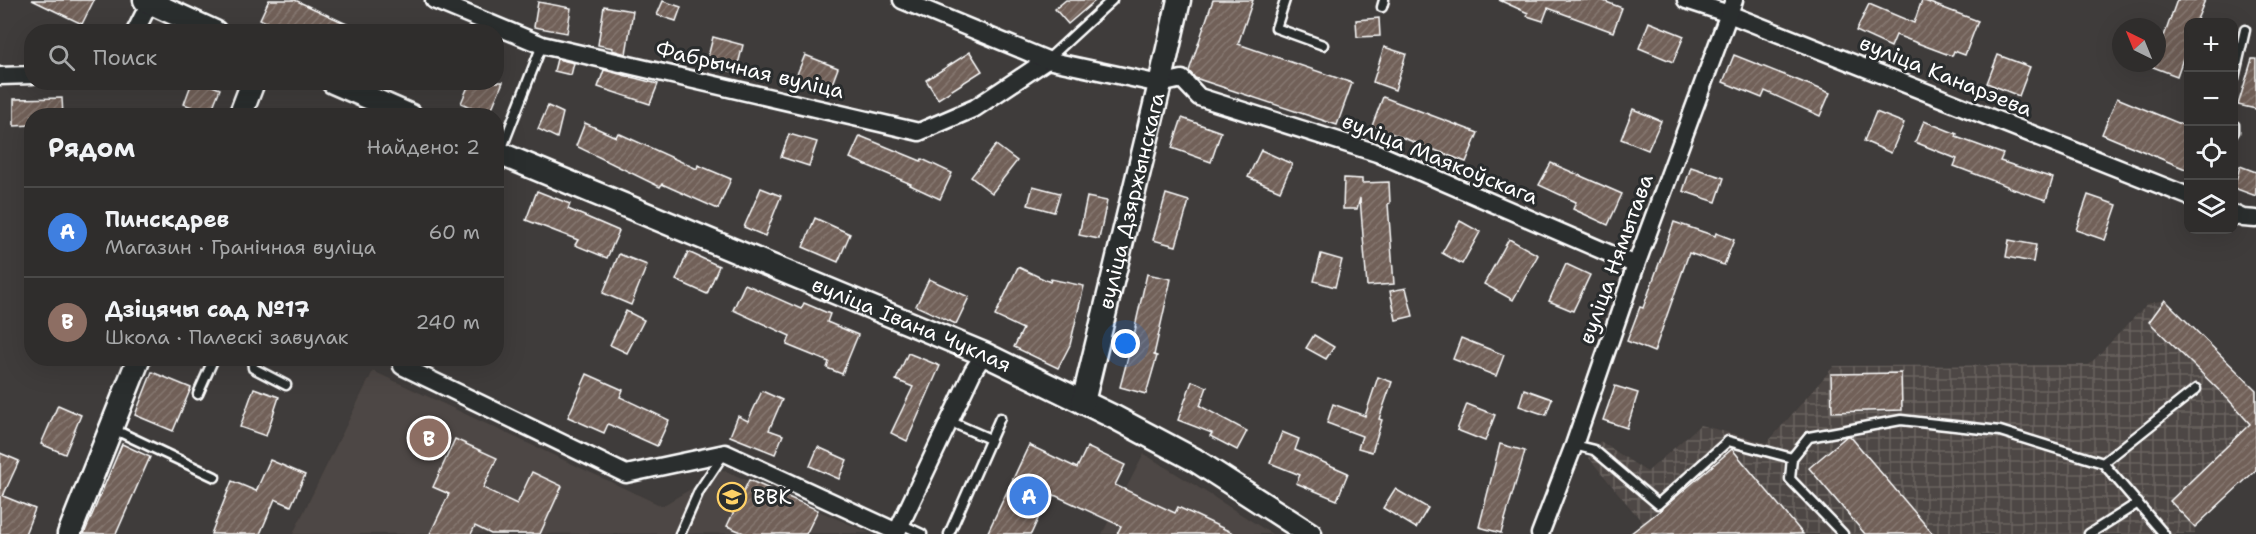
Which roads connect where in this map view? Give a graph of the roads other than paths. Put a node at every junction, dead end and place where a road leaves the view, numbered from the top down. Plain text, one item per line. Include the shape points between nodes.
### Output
1 (434, 0) edge
2 (902, 0) edge
3 (1112, 0) edge
4 (1179, 0) edge
5 (1285, 0) edge
6 (1686, 0) edge
7 (147, 1) edge
8 (1731, 7) edge
9 (138, 24) edge
10 (197, 24) edge
11 (492, 24) edge
12 (504, 29) edge
13 (2245, 30) dead end
14 (542, 45) junction
15 (1323, 45) dead end
16 (1047, 60) junction
17 (2235, 72) edge
18 (24, 75) edge
19 (0, 76) edge
20 (1160, 84) junction
21 (250, 90) edge
22 (351, 90) edge
23 (243, 108) edge
24 (393, 108) edge
25 (504, 138) edge
26 (504, 155) edge
27 (2184, 194) edge
28 (2238, 216) edge
29 (2256, 219) edge
30 (1636, 265) junction
31 (984, 354) junction
32 (136, 366) edge
33 (210, 366) edge
34 (253, 366) edge
35 (402, 366) dead end
36 (286, 385) dead end
37 (2196, 389) dead end
38 (198, 394) dead end
39 (1083, 402) junction
40 (1000, 418) dead end
41 (949, 421) junction
42 (111, 428) junction
43 (990, 439) junction
44 (1574, 445) junction
45 (725, 453) junction
46 (1792, 458) junction
47 (2103, 463) junction
48 (215, 477) dead end
49 (2138, 503) junction
50 (898, 530) edge
51 (69, 534) edge
52 (680, 534) edge
53 (922, 534) edge
54 (949, 534) edge
55 (1310, 534) edge
56 (1540, 534) edge
57 (1843, 534) edge
58 (2089, 534) edge
59 (2164, 534) edge

1 - 11 street, Фабрычная вуліца
2 - 16 street
3 - 16 lane
4 - 20 street, вуліца Дзяржынскага
5 - 15 lane via 1276,28
6 - 8 street, вуліца Канарэева
7 - 9 street
7 - 10 street
8 - 27 street, вуліца Канарэева
8 - 30 street, вуліца Нямытава
12 - 14 street, Фабрычная вуліца
13 - 17 lane
14 - 16 street, Фабрычная вуліца via 919,132 975,108
14 - 25 lane
16 - 20 street
18 - 19 street
20 - 30 street, вуліца Маякоўскага via 1182,79 1199,97 1377,153
20 - 39 street, вуліца Дзяржынскага
21 - 23 street
22 - 24 street
26 - 31 street, вуліца Івана Чуклая
28 - 29 street
30 - 44 street, вуліца Нямытава
31 - 39 street, вуліца Івана Чуклая
31 - 41 street
32 - 42 street
33 - 38 lane
34 - 36 lane
35 - 45 street via 626,474
37 - 47 lane
39 - 55 street, вуліца Івана Чуклая via 1195,460
40 - 43 lane
41 - 43 lane
41 - 50 street
42 - 48 lane
42 - 51 street
43 - 54 lane
44 - 46 lane via 1594,450 1658,504 1728,441
44 - 56 street, вуліца Нямытава
45 - 50 street
45 - 52 lane via 699,491
46 - 47 lane via 1809,436 1901,420 2000,431
46 - 57 lane via 1790,478
47 - 49 lane
49 - 58 lane
49 - 59 lane
50 - 53 lane

